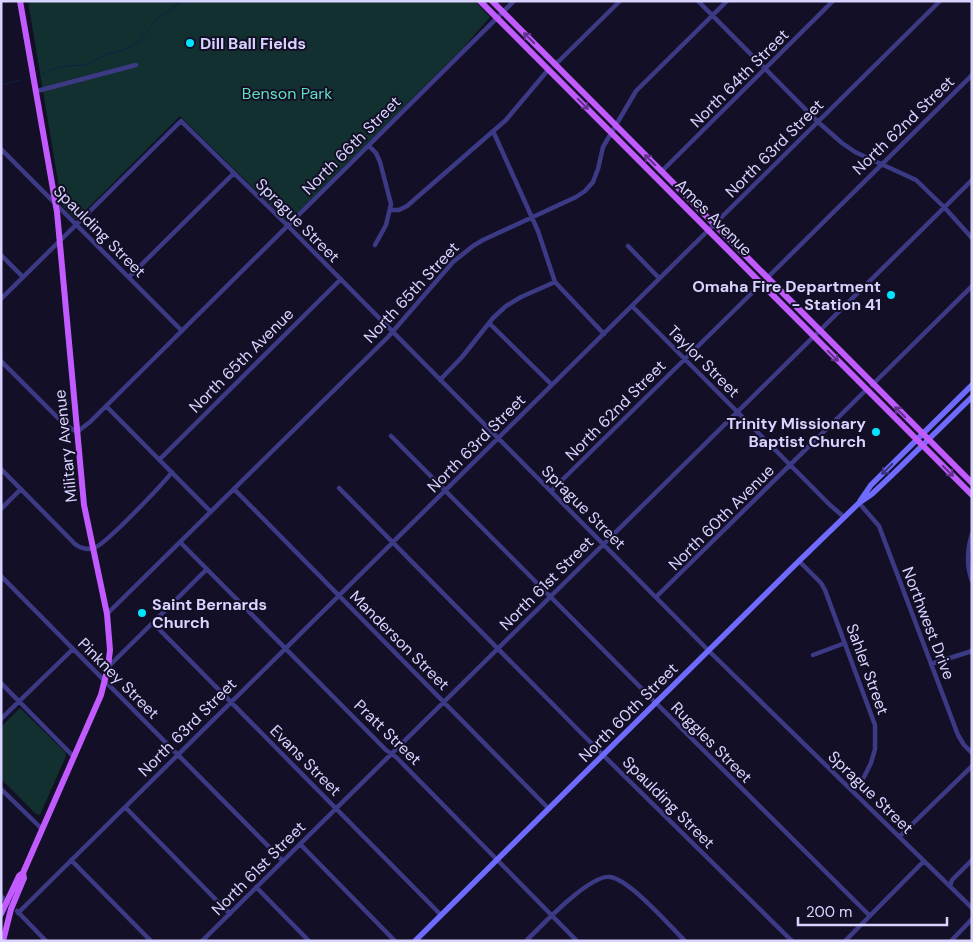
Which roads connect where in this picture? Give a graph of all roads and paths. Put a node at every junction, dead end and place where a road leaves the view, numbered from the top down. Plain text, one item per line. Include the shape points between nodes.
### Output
1 (20, 1) edge
2 (480, 1) edge
3 (492, 1) edge
4 (514, 1) edge
5 (620, 1) edge
6 (698, 1) edge
7 (727, 1) edge
8 (834, 1) edge
9 (940, 1) edge
10 (503, 12) junction
11 (713, 16) junction
12 (497, 18) junction
13 (554, 64) junction
14 (136, 65) dead end
15 (765, 69) junction
16 (548, 70) junction
17 (972, 76) edge
18 (37, 92) junction
19 (818, 122) junction
20 (616, 125) junction
21 (494, 131) junction
22 (612, 133) junction
23 (369, 146) junction
24 (1, 148) edge
25 (881, 164) junction
26 (662, 172) junction
27 (233, 174) junction
28 (972, 180) edge
29 (56, 202) junction
30 (944, 207) junction
31 (390, 210) junction
32 (533, 217) junction
33 (76, 224) junction
34 (714, 225) junction
35 (288, 226) junction
36 (708, 231) junction
37 (972, 238) edge
38 (60, 241) junction
39 (375, 245) dead end
40 (628, 246) dead end
41 (1, 254) edge
42 (23, 277) junction
43 (129, 277) junction
44 (660, 278) junction
45 (766, 278) junction
46 (341, 279) junction
47 (555, 282) junction
48 (761, 284) junction
49 (972, 286) edge
50 (1, 298) edge
51 (632, 306) junction
52 (489, 323) junction
53 (182, 331) junction
54 (392, 332) junction
55 (819, 332) junction
56 (604, 334) junction
57 (813, 337) junction
58 (685, 359) junction
59 (1, 361) edge
60 (440, 380) junction
61 (552, 385) junction
62 (872, 385) junction
63 (972, 385) edge
64 (866, 390) junction
65 (972, 396) edge
66 (106, 406) junction
67 (737, 412) junction
68 (77, 432) junction
69 (922, 434) junction
70 (391, 436) dead end
71 (498, 438) junction
72 (916, 440) junction
73 (928, 440) junction
74 (922, 446) junction
75 (159, 460) junction
76 (790, 465) junction
77 (1, 469) edge
78 (172, 472) junction
79 (972, 483) edge
80 (339, 488) dead end
81 (21, 489) junction
82 (234, 489) junction
83 (445, 491) junction
84 (551, 491) junction
85 (972, 495) edge
86 (859, 502) junction
87 (1, 509) edge
88 (211, 512) junction
89 (844, 517) junction
90 (972, 534) edge
91 (180, 542) junction
92 (392, 543) junction
93 (604, 544) junction
94 (93, 549) junction
95 (799, 561) junction
96 (207, 569) junction
97 (1, 576) edge
98 (972, 581) edge
99 (339, 596) junction
100 (551, 597) junction
101 (656, 597) junction
102 (107, 614) junction
103 (153, 622) junction
104 (845, 643) junction
105 (286, 648) junction
106 (73, 649) junction
107 (497, 649) junction
108 (709, 651) junction
109 (972, 651) edge
110 (813, 655) dead end
111 (931, 664) junction
112 (108, 667) junction
113 (105, 681) junction
114 (1, 683) edge
115 (19, 701) junction
116 (231, 702) junction
117 (444, 702) junction
118 (656, 703) junction
119 (1, 719) edge
120 (972, 753) edge
121 (178, 754) junction
122 (392, 754) junction
123 (603, 755) junction
124 (74, 757) junction
125 (972, 766) edge
126 (1, 789) edge
127 (852, 790) junction
128 (125, 807) junction
129 (336, 808) junction
130 (549, 809) junction
131 (42, 829) junction
132 (900, 837) junction
133 (300, 844) junction
134 (71, 860) junction
135 (497, 860) junction
136 (924, 860) junction
137 (972, 860) edge
138 (283, 861) junction
139 (23, 873) junction
140 (950, 886) junction
141 (256, 887) junction
142 (1, 896) edge
143 (15, 898) junction
144 (28, 902) junction
145 (10, 904) junction
146 (972, 908) edge
147 (18, 913) junction
148 (1, 914) edge
149 (230, 914) junction
150 (441, 915) junction
151 (552, 916) junction
152 (870, 916) junction
153 (972, 919) edge
154 (2, 938) edge
155 (46, 941) edge
156 (151, 941) edge
157 (202, 941) edge
158 (309, 941) edge
159 (395, 941) edge
160 (415, 941) edge
161 (526, 941) edge
162 (577, 941) edge
163 (685, 941) edge
164 (792, 941) edge
165 (845, 941) edge
166 (951, 941) edge

1 - 18 main road, Military Avenue
2 - 12 main road, Ames Avenue
3 - 10 main road, Ames Avenue
4 - 10 street, North 66th Street
5 - 13 street
6 - 11 street
7 - 11 street, North 65th Street
8 - 15 street, North 64th Street
9 - 19 street, North 63rd Street
10 - 12 street, North 66th Street
13 -> 10 main road, Ames Avenue
11 - 15 street
11 - 20 street, North 65th Street via 636,91
12 - 16 main road, Ames Avenue
12 - 23 street, North 66th Street
13 - 20 main road, Ames Avenue
14 - 18 street
15 - 19 street
15 - 26 street, North 64th Street
16 - 21 street
16 -> 22 main road, Ames Avenue
17 - 25 street, North 62nd Street
18 - 29 main road, Military Avenue
19 - 25 street via 849,149
19 - 34 street, North 63rd Street
20 - 22 street, North 65th Street
26 -> 20 main road, Ames Avenue
21 - 31 street via 407,206
21 - 32 street
22 - 32 street, North 65th Street via 602,147 595,177 586,191
22 - 36 main road, Ames Avenue
23 - 31 street via 380,162
23 - 35 street, North 66th Street
24 - 29 street, Spaulding Street
25 - 30 street via 912,177
25 - 45 street, North 62nd Street
26 - 34 main road, Ames Avenue
27 - 33 street, Sprague Street via 180,121
27 - 35 street, Sprague Street
27 - 43 street
28 - 30 street, North 61st Street
29 - 33 street, Spaulding Street
29 - 38 main road, Military Avenue
30 - 37 street
30 - 55 street, North 61st Street
31 - 39 street
32 - 47 street
32 - 54 street, North 65th Street via 483,240 462,254
33 - 38 street
33 - 43 street, Spaulding Street
34 - 36 street, North 63rd Street
34 - 45 main road, Ames Avenue
35 - 46 street, Sprague Street
35 - 53 street, North 66th Street
36 - 44 street, North 63rd Street
36 - 48 main road, Ames Avenue
38 - 42 street
38 - 68 main road, Military Avenue
40 - 44 street
41 - 42 street
42 - 50 street
43 - 53 street, Spaulding Street
44 - 51 street, North 63rd Street
45 - 55 main road, Ames Avenue
46 - 54 street, Sprague Street
46 - 75 street, North 65th Avenue
47 - 52 street via 512,302
47 - 56 street
48 - 57 main road, Ames Avenue
48 - 58 street, North 62nd Street
49 - 62 street
51 - 56 street, North 63rd Street
51 - 58 street, Taylor Street
52 - 60 street
52 - 61 street
53 - 66 street, North 66th Street
54 - 60 street, Sprague Street
54 - 82 street, North 65th Street
55 - 57 street, North 61st Street
55 - 62 main road, Ames Avenue
56 - 61 street, North 63rd Street
57 -> 64 main road, Ames Avenue
57 - 67 street, North 61st Street
58 - 67 street, Taylor Street
58 - 84 street, North 62nd Street
59 - 68 street via 64,425
60 - 71 street, Sprague Street
61 - 71 street, North 63rd Street
69 -> 62 main road, Ames Avenue
63 - 69 main road, North 60th Street
64 - 72 main road, Ames Avenue
64 - 76 street, North 60th Avenue
65 - 73 main road, North 60th Street
66 - 68 street, North 66th Street
66 - 75 street
67 - 76 street, Taylor Street
67 - 93 street, North 61st Street
68 - 94 main road, Military Avenue via 84,505
69 - 72 main road, North 60th Street
69 - 73 main road, Ames Avenue
70 - 83 street, Ruggles Street
71 - 83 street, North 63rd Street
71 - 84 street, Sprague Street
72 - 74 main road, Ames Avenue
72 -> 86 main road, North 60th Street via 871,485
73 - 74 main road, North 60th Street
73 - 79 main road, Ames Avenue
74 -> 85 main road, Ames Avenue
74 - 86 main road, North 60th Street via 872,494
75 - 78 street
76 - 89 street, Taylor Street
76 - 101 street, North 60th Avenue
77 - 81 street
78 - 88 street
78 - 94 street via 106,540
80 - 92 street, Spaulding Street
81 - 87 street
81 - 94 street via 75,544 80,548
82 - 88 street, North 65th Street
82 - 99 street, Manderson Street
83 - 92 street, North 63rd Street
83 - 100 street, Ruggles Street
84 - 93 street, Sprague Street
86 - 89 main road, North 60th Street
86 - 111 street, Northwest Drive via 879,526
88 - 91 street, North 65th Street
89 - 95 main road, North 60th Street
90 - 98 street via 967,562
91 - 96 street, Pratt Street
91 - 102 street, North 65th Street
92 - 99 street, North 63rd Street
92 - 107 street, Spaulding Street
93 - 100 street, North 61st Street
93 - 101 street, Sprague Street
94 - 102 main road, Military Avenue
95 - 104 street, Sahler Street via 823,586
95 - 108 main road, North 60th Street
96 - 103 street
96 - 105 street, Pratt Street
97 - 106 street, Pinkney Street
99 - 105 street, North 63rd Street
99 - 117 street, Manderson Street
100 - 107 street, North 61st Street
100 - 118 street, Ruggles Street
101 - 108 street, Sprague Street
102 - 112 main road, Military Avenue
103 - 112 street
103 - 116 street, Evans Street
104 - 110 street
104 - 127 street, Sahler Street via 876,732 871,763
105 - 116 street, North 63rd Street
105 - 122 street, Pratt Street
106 - 113 street, Pinkney Street
106 - 115 street
107 - 117 street, North 61st Street
107 - 123 street, Spaulding Street
108 - 118 main road, North 60th Street
108 - 127 street, Sprague Street
109 - 111 street
111 - 120 street, Northwest Drive via 958,736
112 - 113 main road, Military Avenue
113 - 121 street, Pinkney Street
113 - 124 main road, Military Avenue
114 - 115 street
115 - 119 street
115 - 124 street
116 - 121 street, North 63rd Street
116 - 129 street, Evans Street
117 - 122 street, North 61st Street
117 - 130 street, Manderson Street
118 - 123 main road, North 60th Street
118 - 152 street, Ruggles Street
121 - 128 street, North 63rd Street
121 - 138 street, Pinkney Street
122 - 129 street, North 61st Street
122 - 135 street, Pratt Street
123 - 130 main road, North 60th Street
123 - 164 street, Spaulding Street
124 - 131 main road, Military Avenue
125 - 132 street
126 - 131 street
127 - 132 street, Sprague Street
128 - 134 street, North 63rd Street
128 - 149 street
129 - 133 street, North 61st Street
129 - 150 street, Evans Street
130 - 135 main road, North 60th Street
131 - 139 main road, Military Avenue
132 - 136 street, Sprague Street
133 - 138 street, North 61st Street
133 - 159 street
134 - 144 street, North 63rd Street
134 - 156 street
135 - 150 main road, North 60th Street
135 - 151 street, Pratt Street
136 - 140 street, Sprague Street
136 - 152 street
137 - 140 street
138 - 141 street, North 61st Street
139 - 143 main road, Military Avenue
139 - 145 main road, Military Avenue via 19,876
140 - 146 street, Sprague Street
141 - 149 street, North 61st Street
141 - 158 street
142 - 145 street
143 - 144 street via 22,904
143 - 145 main road, Military Avenue
144 - 147 street, North 63rd Street
145 - 147 street
145 - 148 main road, Military Avenue
145 - 154 main road, Military Avenue
147 - 155 street
149 - 157 street, North 61st Street
150 - 160 main road, North 60th Street
151 - 161 street
151 - 162 street, Pratt Street
151 - 163 street via 582,889 609,876 642,898
152 - 165 street
153 - 166 street

